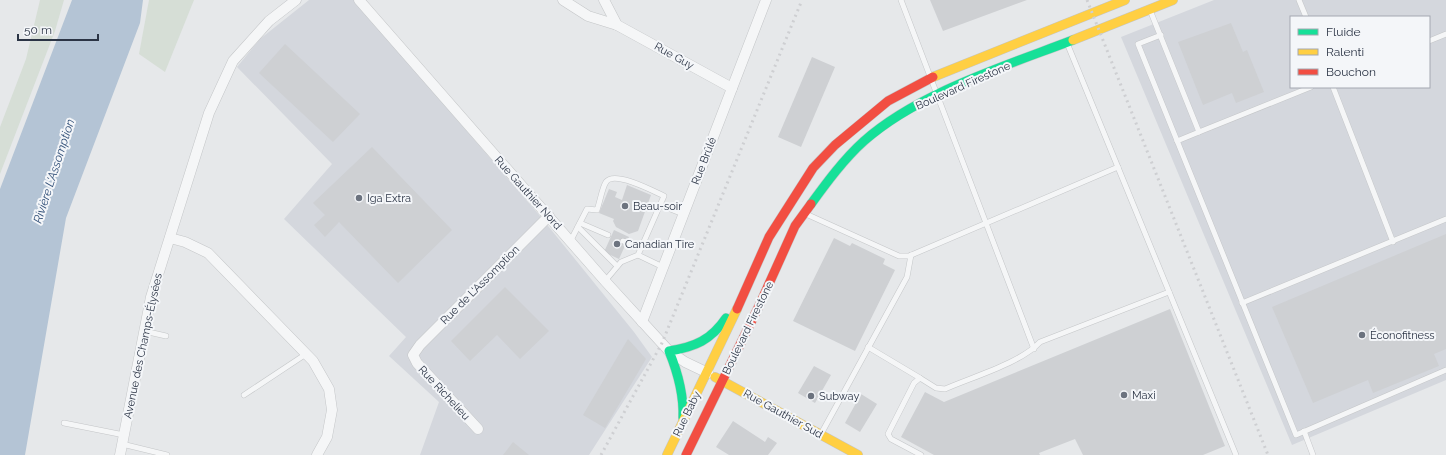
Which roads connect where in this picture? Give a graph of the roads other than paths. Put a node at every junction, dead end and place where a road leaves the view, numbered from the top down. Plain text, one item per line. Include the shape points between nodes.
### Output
1 (296, 0) edge
2 (359, 0) edge
3 (563, 0) edge
4 (604, 0) edge
5 (766, 0) edge
6 (901, 0) edge
7 (1125, 0) edge
8 (1172, 0) edge
9 (1299, 0) edge
10 (1149, 9) junction
11 (1306, 16) edge
12 (617, 25) junction
13 (1446, 34) edge
14 (1161, 35) junction
15 (1430, 41) edge
16 (1067, 42) junction
17 (931, 78) junction
18 (732, 88) junction
19 (1309, 88) edge
20 (1333, 88) edge
21 (938, 96) junction
22 (1199, 132) junction
23 (1177, 141) junction
24 (1118, 167) junction
25 (660, 206) junction
26 (804, 213) junction
27 (684, 214) junction
28 (549, 216) junction
29 (1446, 219) edge
30 (986, 222) junction
31 (579, 225) junction
32 (608, 235) dead end
33 (170, 238) junction
34 (570, 240) junction
35 (623, 241) dead end
36 (1393, 242) junction
37 (641, 248) junction
38 (638, 255) junction
39 (911, 255) junction
40 (617, 266) junction
41 (663, 267) junction
42 (753, 273) junction
43 (605, 281) junction
44 (1169, 292) junction
45 (1242, 303) junction
46 (642, 322) junction
47 (144, 331) junction
48 (166, 336) dead end
49 (868, 347) junction
50 (1034, 349) junction
51 (669, 351) junction
52 (306, 354) junction
53 (413, 355) joint
54 (1446, 370) edge
55 (708, 373) junction
56 (920, 378) junction
57 (722, 381) junction
58 (244, 395) dead end
59 (64, 423) dead end
60 (683, 423) junction
61 (478, 429) dead end
62 (1304, 431) junction
63 (820, 434) junction
64 (123, 439) junction
65 (120, 455) edge
66 (167, 455) edge
67 (317, 455) edge
68 (667, 455) edge
69 (686, 455) edge
70 (858, 455) edge
71 (921, 455) edge
72 (1236, 455) edge
73 (1313, 455) edge

1 - 33 street, Avenue des Champs-Élysées via 269,21 233,62 209,113
2 - 28 street, Rue Gauthier Nord
3 - 12 street, Rue Guy via 588,16
4 - 12 street
5 - 18 street, Rue Brûlé
6 - 17 lane
7 - 17 main road, Boulevard Firestone
8 - 10 main road, Boulevard Firestone
9 - 11 lane
10 - 14 lane
10 - 16 main road, Boulevard Firestone
12 - 18 street, Rue Guy
13 - 15 lane
14 - 22 lane
14 - 23 lane via 1138,44
16 - 21 main road, Boulevard Firestone via 956,86
16 - 24 lane
17 - 21 lane
17 - 42 main road, Boulevard Firestone via 888,100 813,168 769,237
18 - 27 street, Rue Brûlé
19 - 22 lane
20 - 36 lane
21 - 26 main road, Boulevard Firestone via 906,111 864,141 828,180
21 - 30 lane
22 - 23 lane
23 - 45 lane
24 - 30 lane
24 - 44 lane
25 - 27 lane
25 - 31 lane via 664,196 621,178 611,178 606,182 597,210 587,209
25 - 37 lane
26 - 39 lane via 899,256
26 - 57 main road, Boulevard Firestone via 795,226
27 - 41 street, Rue Brûlé
28 - 34 street, Rue Gauthier Nord
28 - 53 street, Rue de L'Assomption
29 - 36 lane
30 - 39 lane
30 - 50 lane
31 - 32 lane
31 - 34 lane
31 - 40 lane
33 - 47 street, Avenue des Champs-Élysées via 151,297
33 - 52 street via 208,253
34 - 43 street, Rue Gauthier Nord
35 - 37 lane
36 - 45 lane
37 - 38 lane
38 - 40 lane
38 - 41 lane
39 - 49 lane via 907,277
40 - 43 lane
41 - 46 street, Rue Brûlé
42 - 51 main road via 713,336 698,345
42 - 55 main road, Boulevard Firestone
43 - 46 street, Rue Gauthier Nord
44 - 50 lane via 1040,342
44 - 72 lane
45 - 62 lane via 1296,435
46 - 51 street, Rue Gauthier Nord
47 - 48 lane
47 - 64 street, Avenue des Champs-Élysées
49 - 56 lane
49 - 63 lane
50 - 56 lane via 1022,357 945,388 936,388
51 - 55 street, Rue Gauthier Nord
51 - 60 main road via 683,392
52 - 58 lane
52 - 67 street via 313,361 329,389 332,410 327,437
53 - 61 street, Rue Richelieu via 417,363
54 - 62 lane
55 - 57 main road, Rue Gauthier Sud
55 - 60 main road, Rue Baby
56 - 71 lane via 914,382 888,434 891,439
57 - 63 main road, Rue Gauthier Sud
57 - 69 main road, Rue Baby
59 - 64 lane
60 - 68 main road, Rue Baby
62 - 73 lane
63 - 70 main road, Rue Gauthier Sud
64 - 65 street, Avenue des Champs-Élysées
64 - 66 lane

